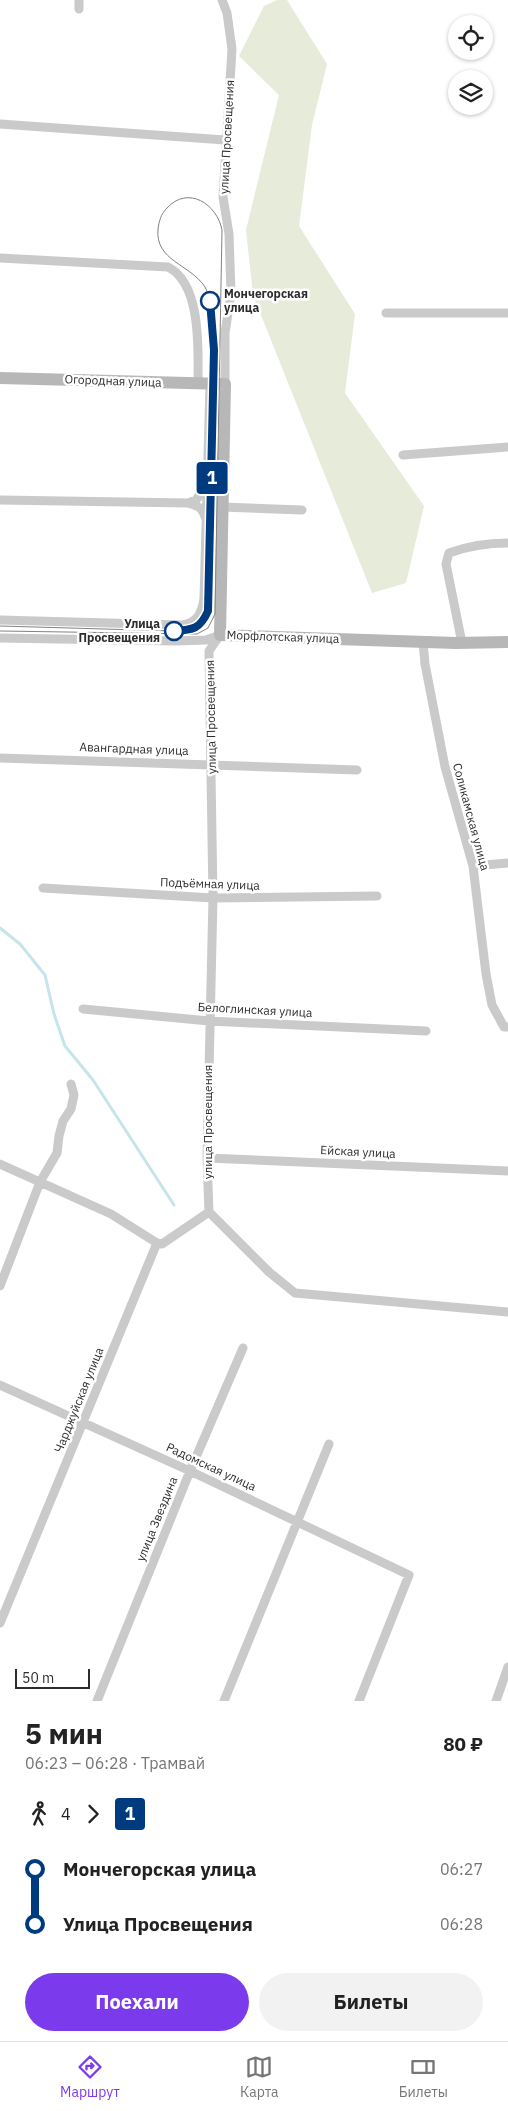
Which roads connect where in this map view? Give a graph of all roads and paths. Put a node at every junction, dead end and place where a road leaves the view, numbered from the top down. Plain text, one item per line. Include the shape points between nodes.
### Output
1 (222, 0) edge
2 (0, 124) edge
3 (225, 140) junction
4 (0, 258) edge
5 (386, 312) dead end
6 (508, 313) edge
7 (0, 378) edge
8 (204, 383) junction
9 (225, 384) junction
10 (508, 447) edge
11 (403, 455) dead end
12 (208, 484) junction
13 (0, 500) edge
14 (188, 503) junction
15 (222, 507) junction
16 (302, 510) dead end
17 (206, 522) junction
18 (508, 543) edge
19 (0, 620) edge
20 (220, 635) junction
21 (0, 638) edge
22 (423, 642) junction
23 (508, 642) edge
24 (462, 643) junction
25 (0, 758) edge
26 (211, 764) junction
27 (357, 770) dead end
28 (508, 863) edge
29 (473, 866) junction
30 (43, 888) dead end
31 (377, 896) dead end
32 (213, 898) junction
33 (83, 1009) dead end
34 (209, 1021) junction
35 (506, 1027) edge
36 (426, 1031) dead end
37 (71, 1084) dead end
38 (207, 1158) junction
39 (0, 1164) edge
40 (508, 1171) edge
41 (40, 1182) junction
42 (209, 1212) junction
43 (158, 1243) junction
44 (0, 1286) edge
45 (508, 1312) edge
46 (243, 1348) dead end
47 (0, 1385) edge
48 (84, 1423) junction
49 (329, 1444) dead end
50 (190, 1471) junction
51 (298, 1522) junction
52 (0, 1623) edge
53 (508, 1667) edge
54 (97, 1701) edge
55 (224, 1701) edge
56 (359, 1701) edge
57 (496, 1701) edge

1 - 3 street, улица Просвещения via 228,13 232,49
2 - 3 street
3 - 9 street, улица Просвещения via 223,197 229,234 231,293 225,334
4 - 8 street via 168,267 174,270 190,295
5 - 6 street
7 - 8 street, Огородная улица
8 - 9 street, Огородная улица
8 - 12 street
9 - 15 street, улица Просвещения
10 - 11 street
12 - 14 street via 196,500
12 - 17 street
13 - 14 street
14 - 17 street via 203,510
15 - 16 street
15 - 20 street, улица Просвещения
17 - 19 street via 202,612 190,624
18 - 24 street via 493,543 449,553 446,564
20 - 21 street, Морфлотская улица via 206,640 175,641
20 - 22 street, Морфлотская улица
20 - 26 street, улица Просвещения via 210,651
22 - 24 street, Морфлотская улица
22 - 29 street, Соликамская улица via 445,767
23 - 24 street, Морфлотская улица
25 - 26 street, Авангардная улица
26 - 27 street, Авангардная улица
26 - 32 street, улица Просвещения
28 - 29 street
29 - 35 street, Соликамская улица via 492,1005
30 - 32 street, Подъёмная улица
31 - 32 street, Подъёмная улица
32 - 34 street, улица Просвещения
33 - 34 street, Белоглинская улица
34 - 36 street, Белоглинская улица
34 - 38 street, улица Просвещения
37 - 41 street via 74,1095 71,1109 63,1121 57,1153
38 - 40 street, Ейская улица
38 - 42 street, улица Просвещения
39 - 41 street
41 - 43 street via 111,1214
41 - 44 street
42 - 43 street via 162,1244
42 - 45 street via 269,1272 295,1293
43 - 48 street, Чарджуйская улица
46 - 50 street, улица Звездина
47 - 48 street, Радомская улица
48 - 50 street, Радомская улица
48 - 52 street, Чарджуйская улица
49 - 51 street
50 - 51 street, Радомская улица
50 - 54 street, улица Звездина
51 - 55 street
51 - 56 street, Радомская улица via 410,1575
53 - 57 street

